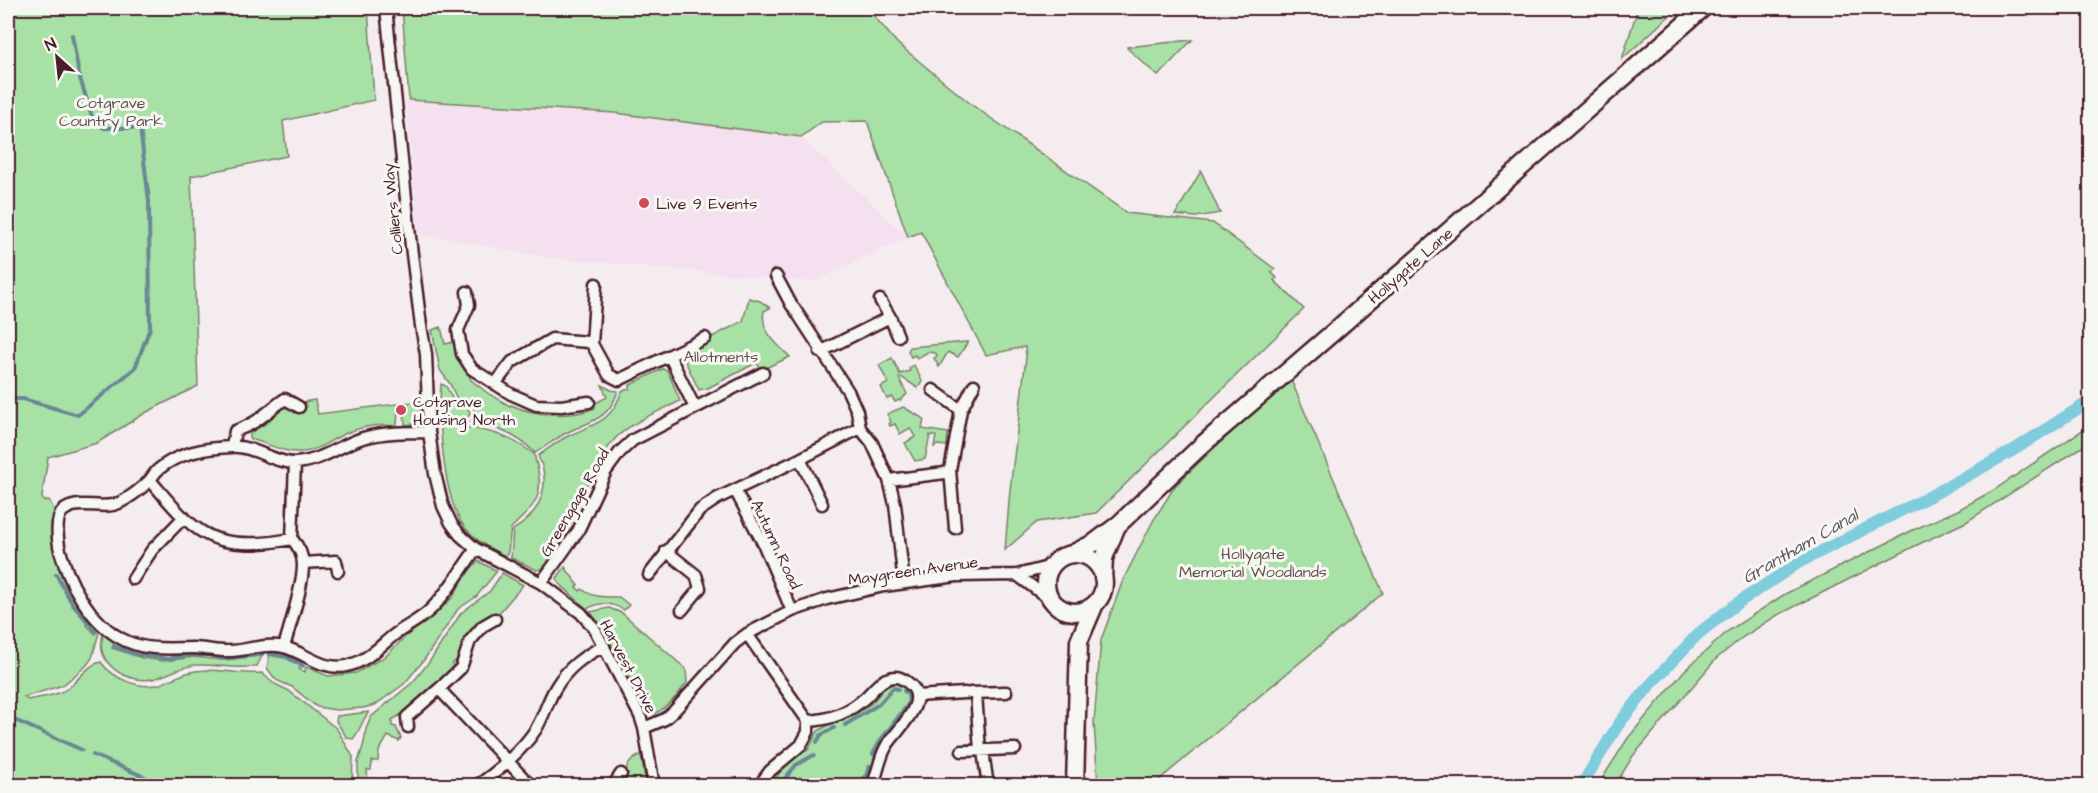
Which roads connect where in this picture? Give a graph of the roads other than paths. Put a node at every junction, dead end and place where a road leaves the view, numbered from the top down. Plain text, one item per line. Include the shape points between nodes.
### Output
1 (387, 8) edge
2 (1703, 8) edge
3 (776, 276) dead end
4 (596, 285) dead end
5 (467, 292) dead end
6 (880, 300) dead end
7 (890, 317) junction
8 (898, 336) dead end
9 (705, 338) dead end
10 (592, 344) junction
11 (820, 352) junction
12 (670, 357) junction
13 (763, 373) dead end
14 (490, 382) junction
15 (974, 385) dead end
16 (933, 390) dead end
17 (589, 402) dead end
18 (299, 407) dead end
19 (695, 408) junction
20 (961, 410) junction
21 (860, 428) junction
22 (429, 432) junction
23 (232, 446) junction
24 (800, 459) junction
25 (295, 463) junction
26 (950, 470) junction
27 (150, 480) junction
28 (889, 480) junction
29 (735, 490) junction
30 (822, 504) dead end
31 (184, 517) junction
32 (1118, 525) junction
33 (955, 528) dead end
34 (292, 539) junction
35 (476, 549) junction
36 (666, 551) junction
37 (1072, 554) junction
38 (303, 563) junction
39 (1052, 566) junction
40 (338, 571) dead end
41 (649, 575) dead end
42 (1017, 575) junction
43 (134, 579) dead end
44 (1103, 580) junction
45 (541, 583) junction
46 (904, 583) junction
47 (1056, 604) junction
48 (1094, 606) junction
49 (682, 610) dead end
50 (792, 611) junction
51 (495, 619) dead end
52 (747, 634) junction
53 (1079, 641) junction
54 (604, 646) junction
55 (284, 647) junction
56 (439, 689) junction
57 (1006, 692) dead end
58 (970, 693) junction
59 (916, 696) junction
60 (808, 721) junction
61 (408, 727) dead end
62 (644, 728) junction
63 (1015, 749) dead end
64 (962, 751) dead end
65 (981, 751) junction
66 (507, 760) junction
67 (621, 774) dead end
68 (873, 785) edge
69 (476, 786) edge
70 (531, 786) edge
71 (613, 786) edge
72 (654, 786) edge
73 (759, 786) edge
74 (988, 786) edge
75 (1075, 786) edge

1 - 22 street, Colliers Way via 426,354
2 - 32 street, Hollygate Lane via 1202,445
3 - 11 street
4 - 10 street
5 - 14 street via 469,305 458,330 461,349 465,361
6 - 7 street
7 - 8 street
7 - 11 street
9 - 12 street
10 - 12 street via 609,375 620,380
10 - 14 street via 552,339 512,362
11 - 21 street via 848,391
12 - 19 street
13 - 19 street, Greengage Road
14 - 17 street via 542,407
15 - 20 street
16 - 20 street
18 - 23 street via 285,399 257,423 235,431
19 - 45 street, Greengage Road via 633,440 620,452 606,471 578,531
20 - 26 street
21 - 24 street
21 - 28 street via 872,443
22 - 25 street via 364,438 320,458
22 - 35 street, Colliers Way via 443,506 460,535
23 - 25 street
23 - 27 street via 182,455 156,471
24 - 29 street
24 - 30 street
25 - 34 street
26 - 28 street
26 - 33 street
27 - 31 street
27 - 55 street via 119,503 69,507 62,512 58,520 60,551 70,581 86,606 104,626 127,642 141,646 230,651
28 - 46 street
29 - 36 street via 700,510
29 - 50 street, Autumn Road
31 - 34 street via 218,539 259,543
31 - 43 street via 152,550
32 - 37 street, Hollygate Lane
32 - 44 street, Hollygate Lane via 1104,558
34 - 38 street via 299,547
35 - 45 street, Harvest Drive
35 - 55 street via 429,611 367,658 346,666 328,666
36 - 41 street
36 - 49 street via 696,575 700,588
37 - 39 street
37 - 44 street via 1087,557
38 - 40 street via 336,561
38 - 55 street
39 - 42 street, Maygreen Avenue
39 - 47 street via 1045,584
42 - 46 street, Maygreen Avenue via 957,576
42 - 47 street
44 - 48 street via 1102,595
45 - 54 street, Harvest Drive via 581,613
46 - 50 street, Maygreen Avenue via 838,596
47 - 48 street via 1078,612
47 - 53 street
48 - 53 street
50 - 52 street, Maygreen Avenue
51 - 56 street via 470,641 461,668
52 - 60 street
52 - 62 street, Maygreen Avenue via 665,719
53 - 75 street
54 - 62 street, Harvest Drive
54 - 66 street via 571,667 556,687 537,728
56 - 61 street via 407,717
56 - 66 street
57 - 58 street
58 - 59 street
58 - 65 street
59 - 60 street via 912,685 891,677 855,707 822,720
59 - 68 street via 912,712 885,747
60 - 73 street via 808,732 801,745 770,771
62 - 72 street, Harvest Drive
63 - 65 street
64 - 65 street
65 - 74 street
66 - 69 street
66 - 70 street
67 - 71 street

